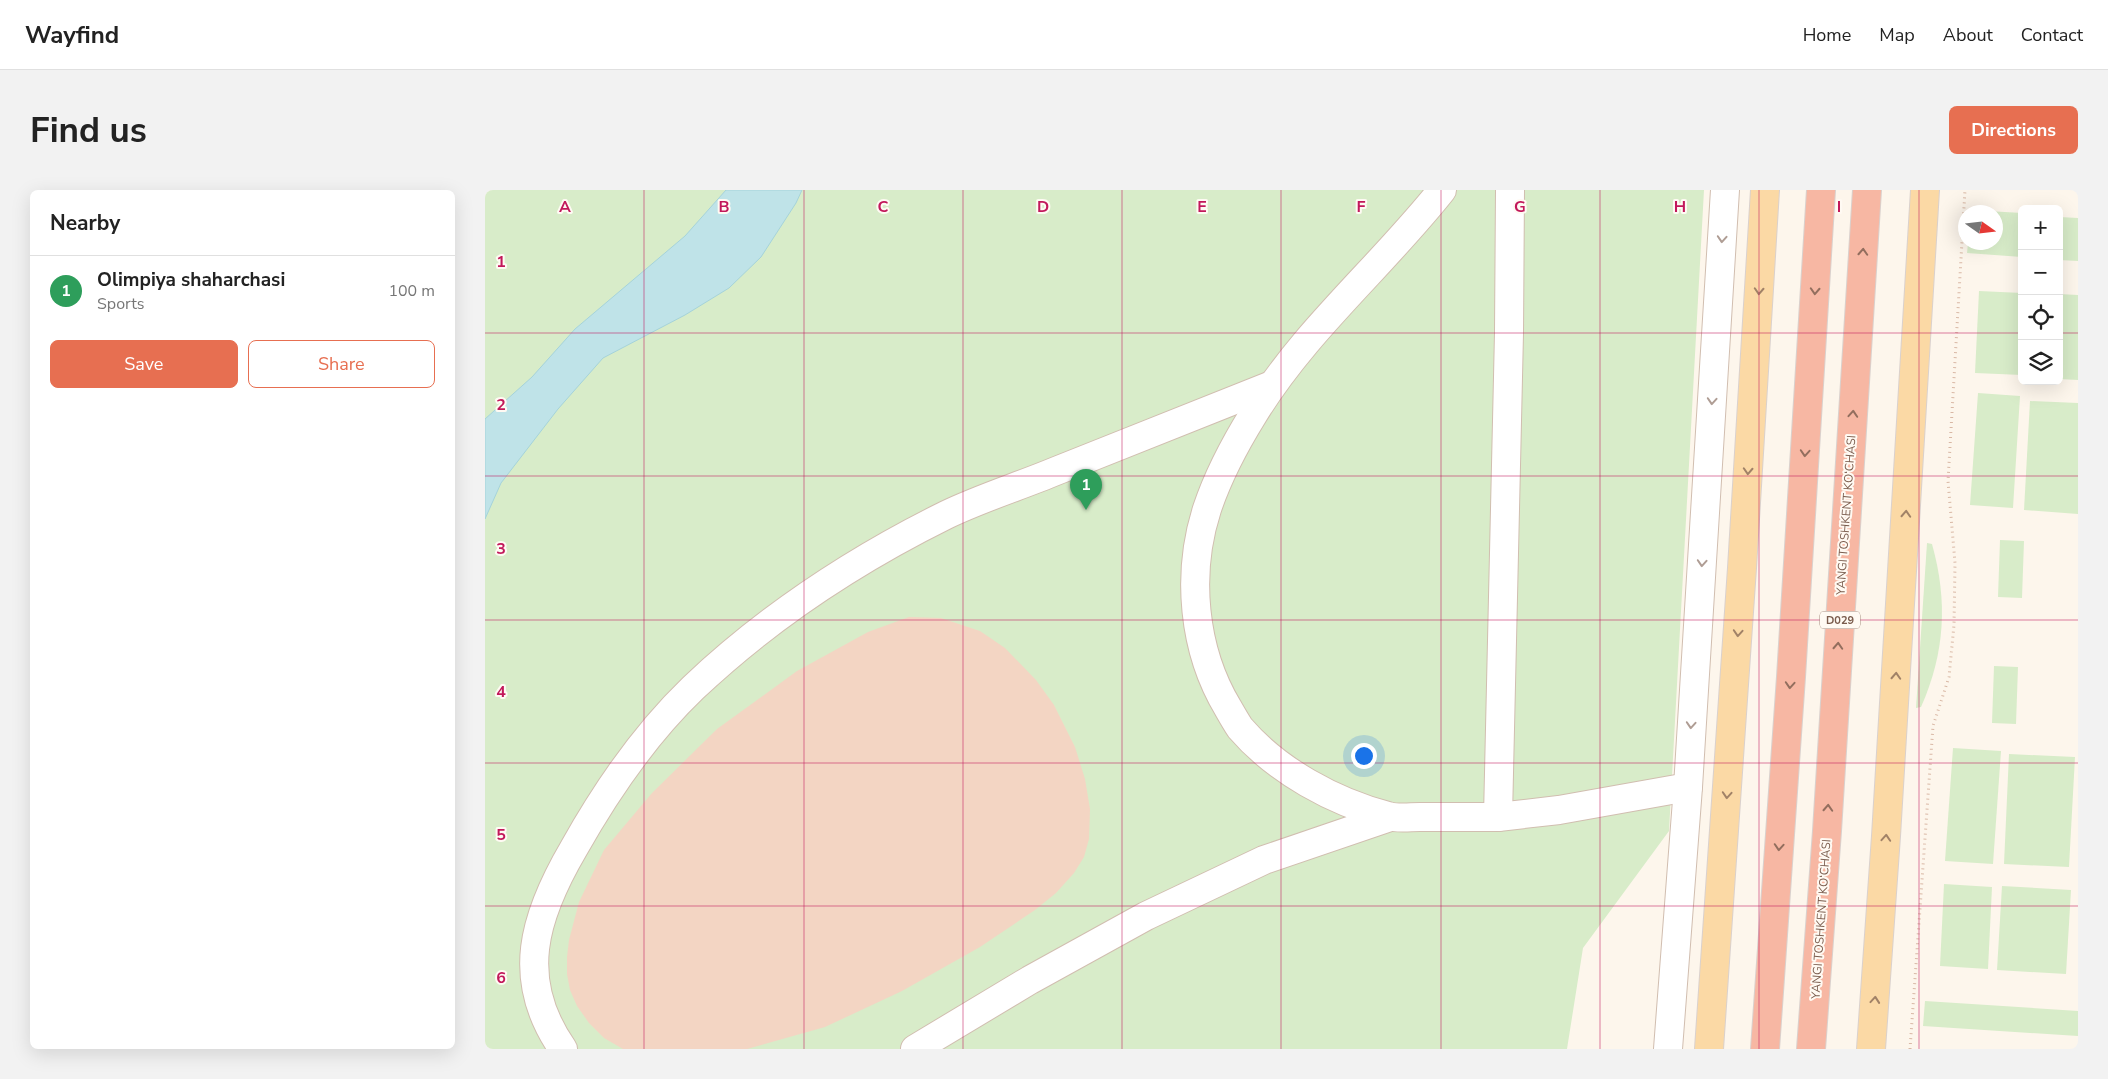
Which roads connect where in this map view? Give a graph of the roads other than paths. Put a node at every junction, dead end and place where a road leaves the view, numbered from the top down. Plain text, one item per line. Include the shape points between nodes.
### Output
1 (1442, 190) edge
2 (1510, 190) edge
3 (1725, 190) edge
4 (1765, 190) edge
5 (1821, 190) edge
6 (1867, 190) edge
7 (1925, 190) edge
8 (1272, 385) junction
9 (1688, 787) junction
10 (1390, 817) junction
11 (1498, 817) junction
12 (563, 1049) edge
13 (915, 1049) edge
14 (1668, 1049) edge
15 (1709, 1049) edge
16 (1765, 1049) edge
17 (1811, 1049) edge
18 (1871, 1049) edge

1 - 8 lane via 1316,330
2 - 11 lane
3 -> 9 lane
4 -> 15 main road
5 -> 16 highway
17 -> 6 highway, YANGI TOSHKENT KO‘CHASI / D029
18 -> 7 main road
8 - 10 lane via 1235,446 1207,510 1195,579 1197,618 1205,657 1219,694 1240,727 1267,753 1296,776 1342,801
8 - 12 lane via 948,514 869,556 794,606 692,690 634,755 610,789 563,866 545,904 538,926 534,967 543,1012 551,1033
9 - 11 lane via 1559,810
9 - 14 lane
10 - 11 lane
10 - 13 lane via 1264,860 1146,916

